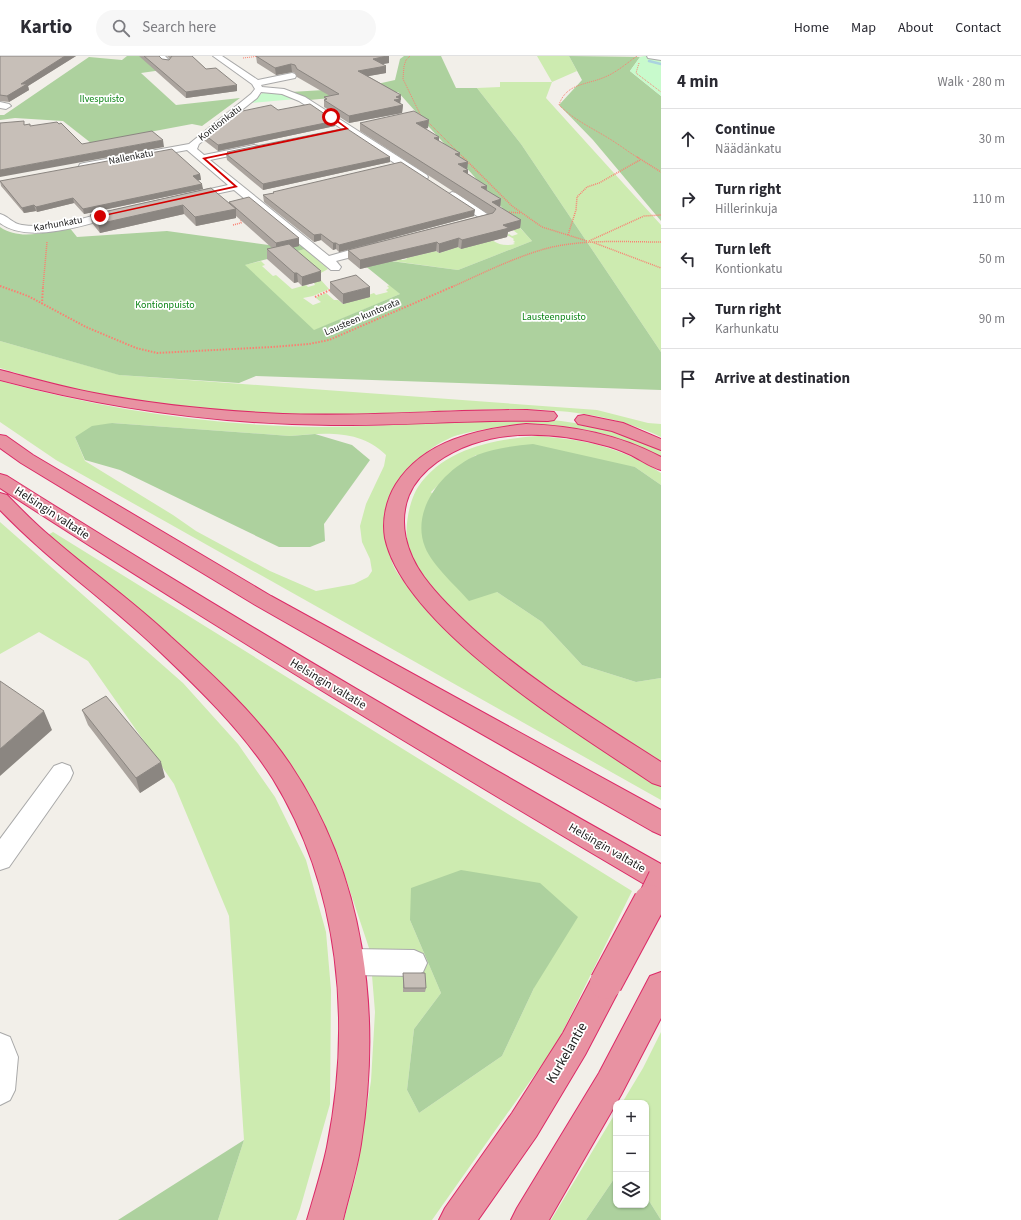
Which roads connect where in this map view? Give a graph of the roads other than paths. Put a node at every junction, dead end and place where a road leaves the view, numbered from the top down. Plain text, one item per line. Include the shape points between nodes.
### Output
1 (160, 56) edge
2 (236, 56) edge
3 (651, 56) edge
4 (219, 57) edge
5 (661, 58) edge
6 (167, 62) edge
7 (292, 76) dead end
8 (257, 86) junction
9 (362, 126) edge
10 (348, 128) junction
11 (334, 131) edge
12 (192, 146) junction
13 (262, 146) edge
14 (203, 158) junction
15 (402, 164) junction
16 (388, 167) edge
17 (76, 168) edge
18 (236, 186) junction
19 (265, 195) edge
20 (252, 198) junction
21 (174, 200) edge
22 (129, 210) edge
23 (0, 217) edge
24 (471, 222) edge
25 (386, 244) edge
26 (0, 375) edge
27 (0, 440) edge
28 (661, 445) edge
29 (661, 464) edge
30 (0, 480) edge
31 (0, 498) edge
32 (62, 773) dead end
33 (661, 775) edge
34 (661, 823) edge
35 (0, 859) edge
36 (661, 878) edge
37 (351, 962) junction
38 (414, 963) dead end
39 (655, 1000) edge
40 (0, 1047) edge
41 (0, 1090) edge
42 (325, 1220) edge
43 (457, 1220) edge
44 (529, 1220) edge

1 - 6 street
2 - 4 street
3 - 5 street
4 - 8 street
7 - 8 street
8 - 10 street via 297,96
8 - 12 street, Kontionkatu via 254,96
9 - 10 street
10 - 11 street
10 - 15 street
12 - 14 street, Kontionkatu via 192,150
12 - 17 street, Nallenkatu
13 - 14 street
14 - 18 street, Kontionkatu
15 - 16 street
15 - 24 street via 487,217
18 - 20 street, Kontionkatu
18 - 21 street
19 - 20 street
20 - 25 street, Kontionkatu via 331,264
22 - 23 street, Karhunkatu via 37,230 18,228
26 - 28 highway via 83,396 179,412 232,417 326,420 548,416 606,424
27 - 34 highway via 27,459 264,601
29 - 33 highway via 626,447 590,436 542,430 495,432 455,445 420,466 404,486 393,519 398,551 415,581 430,600 471,640 544,697
30 - 36 highway, Helsingin valtatie via 228,624 513,794
31 - 37 highway via 41,540 161,640 206,684 265,750 292,789 320,842 341,908
32 - 35 street
36 - 43 highway, Kurkelantie, bridge via 574,1044 524,1125
37 - 38 street
37 - 42 highway via 354,1011 351,1093 344,1145
39 - 44 highway via 610,1084
40 - 41 street via 4,1057

